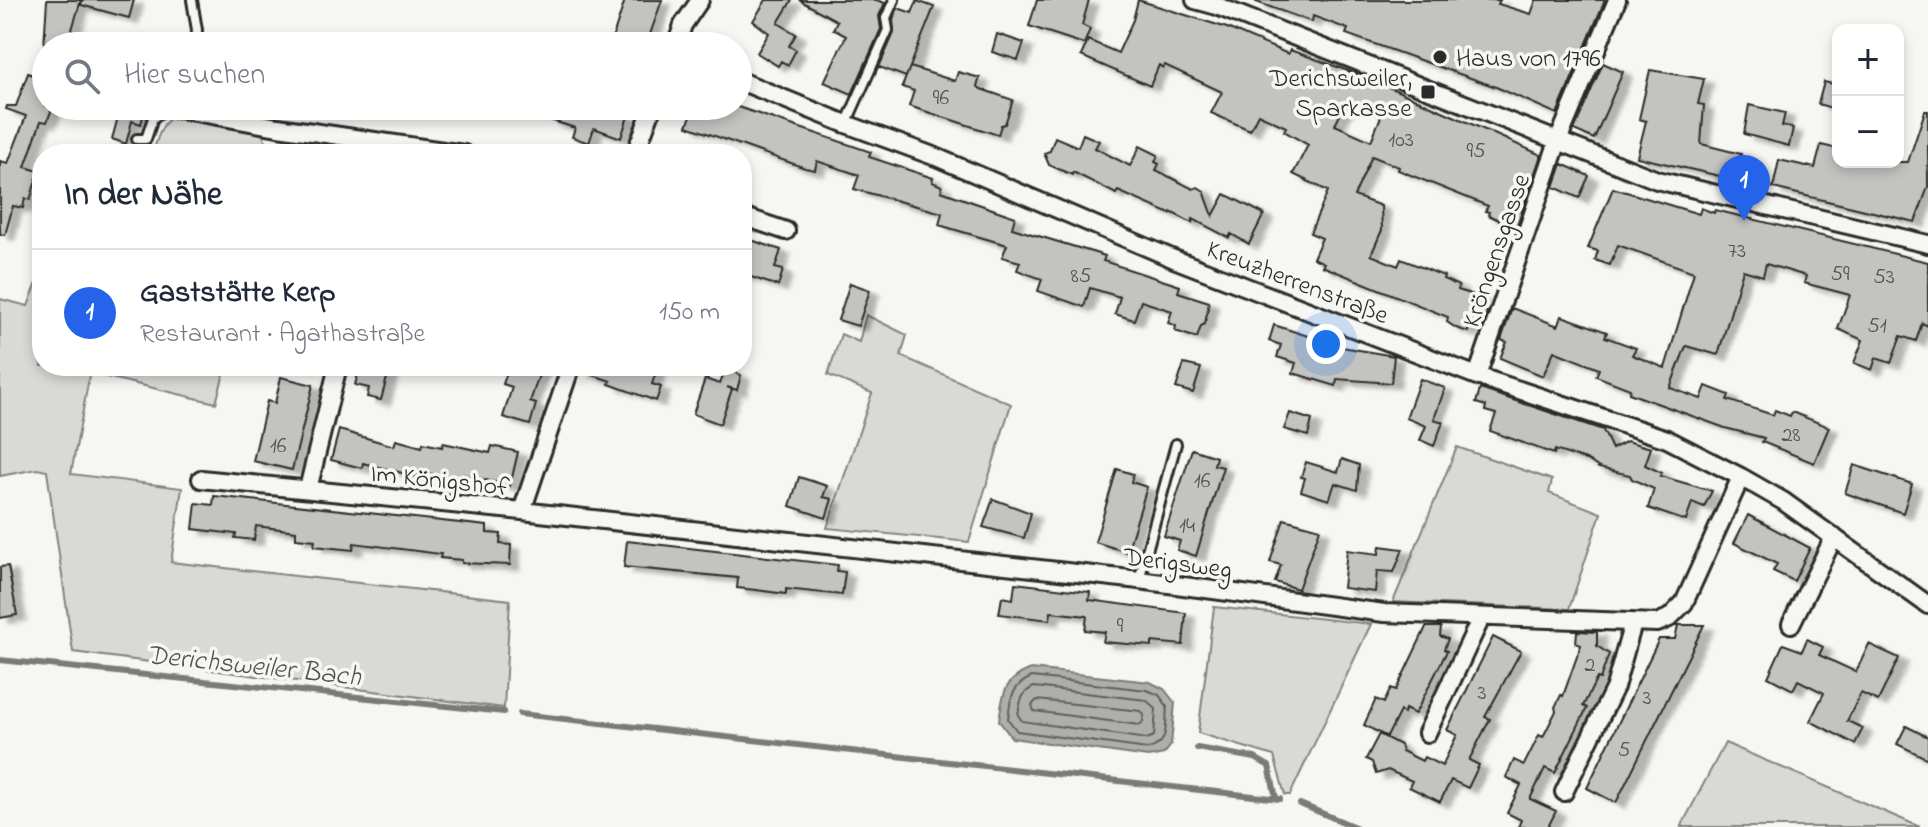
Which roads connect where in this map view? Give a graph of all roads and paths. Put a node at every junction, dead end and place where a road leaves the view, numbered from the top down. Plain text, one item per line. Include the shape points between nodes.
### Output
1 (192, 0) edge
2 (700, 0) edge
3 (894, 0) edge
4 (1195, 0) edge
5 (1617, 0) edge
6 (197, 32) edge
7 (681, 32) edge
8 (752, 86) edge
9 (154, 120) edge
10 (250, 120) edge
11 (648, 120) edge
12 (846, 124) junction
13 (137, 139) dead end
14 (1558, 141) junction
15 (367, 144) edge
16 (639, 144) edge
17 (752, 219) edge
18 (786, 231) dead end
19 (1927, 240) edge
20 (336, 376) edge
21 (568, 376) edge
22 (1477, 376) junction
23 (1176, 444) dead end
24 (1741, 477) junction
25 (201, 479) dead end
26 (308, 489) junction
27 (522, 511) junction
28 (1834, 537) junction
29 (1139, 580) junction
30 (1928, 605) edge
31 (1481, 618) junction
32 (1633, 623) junction
33 (1791, 624) dead end
34 (1427, 733) dead end
35 (1564, 792) dead end

1 - 6 lane
2 - 7 street
3 - 12 lane via 886,18 888,30
4 - 14 street
5 - 14 street, Kröngensgasse
8 - 12 street, Kreuzherrenstraße
9 - 13 lane via 146,139
10 - 15 street
11 - 16 street
12 - 22 street, Kreuzherrenstraße
14 - 19 street via 1657,180
14 - 22 street, Kröngensgasse
17 - 18 street
20 - 26 street
21 - 27 street, Im Königshof
22 - 24 street, Kreuzherrenstraße via 1667,439
23 - 29 lane
24 - 28 street, Kreuzherrenstraße
24 - 32 street, Derigsweg via 1684,603 1657,623
25 - 26 street, Im Königshof
26 - 27 street, Im Königshof
27 - 29 street, Derigsweg
28 - 30 street, Kreuzherrenstraße
28 - 33 street
29 - 31 street, Derigsweg via 1384,613
31 - 32 street, Derigsweg
31 - 34 street
32 - 35 street via 1615,687

